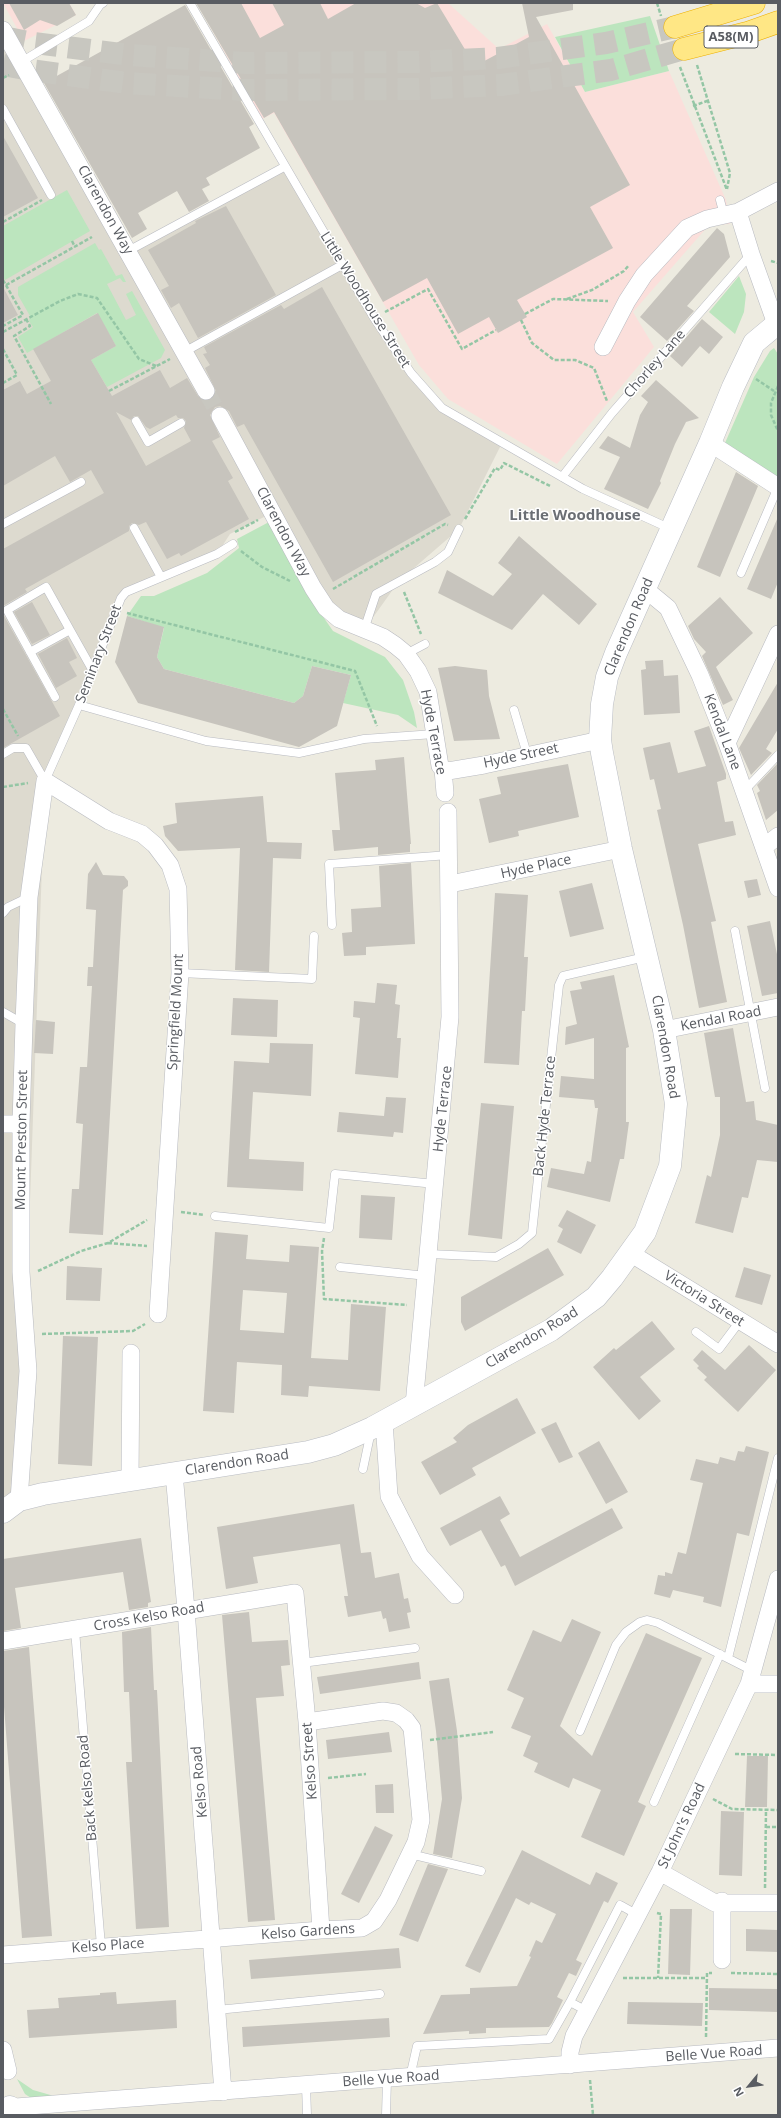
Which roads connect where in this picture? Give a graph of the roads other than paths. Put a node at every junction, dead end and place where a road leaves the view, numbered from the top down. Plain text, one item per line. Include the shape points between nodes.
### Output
1 (103, 3) edge
2 (190, 3) edge
3 (754, 3) edge
4 (778, 22) edge
5 (675, 27) tunnel mouth
6 (3, 30) edge
7 (682, 59) tunnel mouth
8 (21, 62) junction
9 (3, 109) edge
10 (284, 167) junction
11 (778, 191) edge
12 (51, 195) road end
13 (727, 209) junction
14 (128, 251) junction
15 (751, 254) junction
16 (342, 265) junction
17 (777, 324) edge
18 (604, 347) dead end
19 (184, 352) junction
20 (206, 391) tunnel mouth
21 (220, 416) tunnel mouth
22 (136, 421) dead end
23 (181, 423) dead end
24 (710, 443) junction
25 (562, 477) junction
26 (81, 482) dead end
27 (778, 487) edge
28 (3, 524) edge
29 (134, 528) dead end
30 (459, 529) road end
31 (671, 529) junction
32 (233, 544) road end
33 (741, 573) dead end
34 (161, 577) junction
35 (645, 589) junction
36 (70, 630) junction
37 (364, 630) junction
38 (778, 634) edge
39 (425, 644) road end
40 (30, 652) junction
41 (406, 654) junction
42 (93, 671) junction
43 (55, 697) dead end
44 (80, 704) junction
45 (514, 710) dead end
46 (434, 734) junction
47 (600, 740) junction
48 (727, 743) junction
49 (3, 754) edge
50 (526, 754) junction
51 (778, 756) edge
52 (443, 769) junction
53 (45, 780) junction
54 (744, 791) junction
55 (445, 793) dead end
56 (448, 812) dead end
57 (778, 836) edge
58 (764, 847) junction
59 (621, 849) junction
60 (450, 855) junction
61 (450, 884) junction
62 (778, 888) edge
63 (29, 897) junction
64 (3, 913) edge
65 (332, 925) dead end
66 (735, 931) dead end
67 (314, 936) dead end
68 (648, 956) junction
69 (180, 973) junction
70 (778, 1007) edge
71 (3, 1012) edge
72 (752, 1014) junction
73 (24, 1024) junction
74 (664, 1030) junction
75 (765, 1088) dead end
76 (3, 1124) edge
77 (21, 1124) junction
78 (435, 1184) junction
79 (215, 1216) road end
80 (630, 1253) junction
81 (429, 1254) junction
82 (340, 1267) dead end
83 (427, 1276) junction
84 (158, 1314) road end
85 (740, 1321) junction
86 (696, 1332) dead end
87 (778, 1344) edge
88 (131, 1353) dead end
89 (414, 1405) junction
90 (378, 1424) junction
91 (778, 1458) edge
92 (364, 1469) dead end
93 (174, 1473) junction
94 (130, 1480) junction
95 (11, 1506) edge
96 (778, 1581) edge
97 (295, 1593) joint
98 (456, 1595) dead end
99 (186, 1610) junction
100 (75, 1630) junction
101 (3, 1641) edge
102 (415, 1648) dead end
103 (720, 1654) junction
104 (728, 1658) junction
105 (302, 1663) junction
106 (751, 1677) junction
107 (778, 1684) edge
108 (307, 1722) junction
109 (580, 1731) dead end
110 (654, 1802) dead end
111 (410, 1854) junction
112 (481, 1871) dead end
113 (660, 1872) junction
114 (722, 1901) junction
115 (771, 1902) edge
116 (640, 1910) junction
117 (321, 1930) junction
118 (212, 1939) junction
119 (101, 1946) junction
120 (3, 1955) edge
121 (722, 1969) road end
122 (380, 1994) dead end
123 (570, 2002) junction
124 (217, 2010) junction
125 (587, 2012) junction
126 (778, 2048) edge
127 (3, 2050) edge
128 (570, 2065) junction
129 (8, 2071) dead end
130 (410, 2077) junction
131 (387, 2079) junction
132 (306, 2086) junction
133 (223, 2092) junction
134 (8, 2110) edge
135 (307, 2115) edge
136 (386, 2115) edge

1 - 8 lane via 89,21
2 - 10 lane, Little Woodhouse Street
3 - 5 highway, A58(M)
4 - 7 highway, A58(M)
6 - 8 street, Clarendon Way
8 - 14 street, Clarendon Way
9 - 12 lane
10 - 14 lane via 215,208
10 - 16 lane, Little Woodhouse Street
11 - 13 street
13 - 15 street, Clarendon Road
13 - 18 street via 687,228 644,275 627,301
14 - 19 street, Clarendon Way
15 - 17 street, Clarendon Road
15 - 25 lane, Chorley Lane via 612,412
16 - 19 lane
16 - 25 lane, Little Woodhouse Street via 390,345 442,408
17 - 24 street, Clarendon Road via 759,337 750,349
19 - 20 street, Clarendon Way
21 - 37 street, Clarendon Way via 320,591 326,608 339,619
22 - 23 lane via 148,442
24 - 27 street
24 - 31 street, Clarendon Road
25 - 31 lane, Little Woodhouse Street via 606,501
26 - 28 lane
27 - 33 lane
29 - 34 lane
30 - 37 lane via 448,552 435,562 376,594
31 - 35 street, Clarendon Road
32 - 34 lane, Seminary Street via 217,554
34 - 42 lane, Seminary Street via 126,592 121,598
35 - 47 street, Clarendon Road via 607,677
35 - 48 street, Kendal Lane via 668,608 700,675
36 - 40 lane
36 - 40 lane via 46,587 7,610
36 - 42 lane
37 - 41 street, Hyde Terrace via 383,638
38 - 48 street
39 - 41 lane
40 - 43 lane
41 - 46 street, Hyde Terrace via 428,692
42 - 44 lane, Seminary Street
44 - 46 lane via 206,741 299,753 364,738
44 - 53 lane, Seminary Street
45 - 50 lane
46 - 52 street, Hyde Terrace via 440,766
47 - 50 street, Hyde Street
47 - 59 street, Clarendon Road
48 - 54 street, Kendal Lane
49 - 53 lane via 13,748 26,748
50 - 52 street, Hyde Street via 448,771
51 - 54 lane
52 - 55 street, Hyde Terrace
53 - 63 street, Mount Preston Street
53 - 69 street, Springfield Mount via 109,821 142,834 155,845 170,865 178,889
54 - 58 street, Kendal Lane
56 - 60 street, Hyde Terrace
57 - 58 street
58 - 62 street, Kendal Lane
59 - 61 street, Hyde Place
59 - 68 street, Clarendon Road
60 - 61 street, Hyde Terrace
60 - 65 lane via 329,864
61 - 78 street, Hyde Terrace via 450,1017
63 - 64 lane via 8,907
63 - 73 street, Mount Preston Street
66 - 72 lane
67 - 69 lane via 312,979
68 - 74 street, Clarendon Road
68 - 81 lane, Back Hyde Terrace via 563,976 559,985 532,1233 520,1244 496,1257
69 - 84 street, Springfield Mount
70 - 72 street, Kendal Road
71 - 73 lane
72 - 74 street, Kendal Road
72 - 75 lane
73 - 77 street, Mount Preston Street
74 - 80 street, Clarendon Road via 676,1104 670,1166 645,1232
76 - 77 street
77 - 95 street, Mount Preston Street via 21,1272 28,1370
78 - 79 lane via 335,1174 329,1228
78 - 81 street, Hyde Terrace
80 - 85 street, Victoria Street
80 - 89 street, Clarendon Road via 596,1297 557,1326
81 - 83 street, Hyde Terrace
82 - 83 lane
83 - 89 street, Hyde Terrace
85 - 86 lane via 719,1349
85 - 87 street, Victoria Street
88 - 94 street
89 - 90 street, Clarendon Road
90 - 92 lane
90 - 93 street, Clarendon Road via 334,1445 308,1452
90 - 98 street via 389,1496 420,1556
91 - 104 lane
93 - 94 street, Clarendon Road
93 - 99 street, Kelso Road
94 - 95 street, Clarendon Road via 43,1494
96 - 106 street, St John's Road
97 - 99 street, Cross Kelso Road
97 - 105 street, Kelso Street
99 - 100 street, Cross Kelso Road
99 - 118 street, Kelso Road
100 - 101 street, Cross Kelso Road
100 - 119 lane, Back Kelso Road
102 - 105 lane
103 - 104 lane
103 - 109 lane via 658,1623 647,1620 640,1622 626,1632 616,1645
103 - 110 lane
104 - 106 lane
105 - 108 street, Kelso Street
106 - 107 street
106 - 113 street, St John's Road
108 - 111 street, Kelso Gardens via 383,1711 396,1713 406,1720 412,1728 421,1820 416,1842
108 - 117 street, Kelso Street
111 - 112 lane
111 - 117 street, Kelso Gardens via 388,1900 374,1921 362,1928
113 - 114 street via 715,1903
113 - 116 street, St John's Road
114 - 115 street
114 - 121 street
116 - 123 lane via 620,1905
116 - 125 street, St John's Road
117 - 118 street, Kelso Gardens
118 - 119 street, Kelso Place
118 - 124 street, Kelso Road
119 - 120 street, Kelso Place
122 - 124 lane
123 - 125 lane
123 - 130 lane via 549,2039 417,2046
124 - 133 street, Kelso Road
125 - 128 street, St John's Road via 574,2036
126 - 128 street, Belle Vue Road
127 - 129 street
128 - 130 street, Belle Vue Road
130 - 131 street, Belle Vue Road
131 - 132 street, Belle Vue Road
131 - 136 lane
132 - 133 street, Belle Vue Road
132 - 135 lane
133 - 134 street, Belle Vue Road

